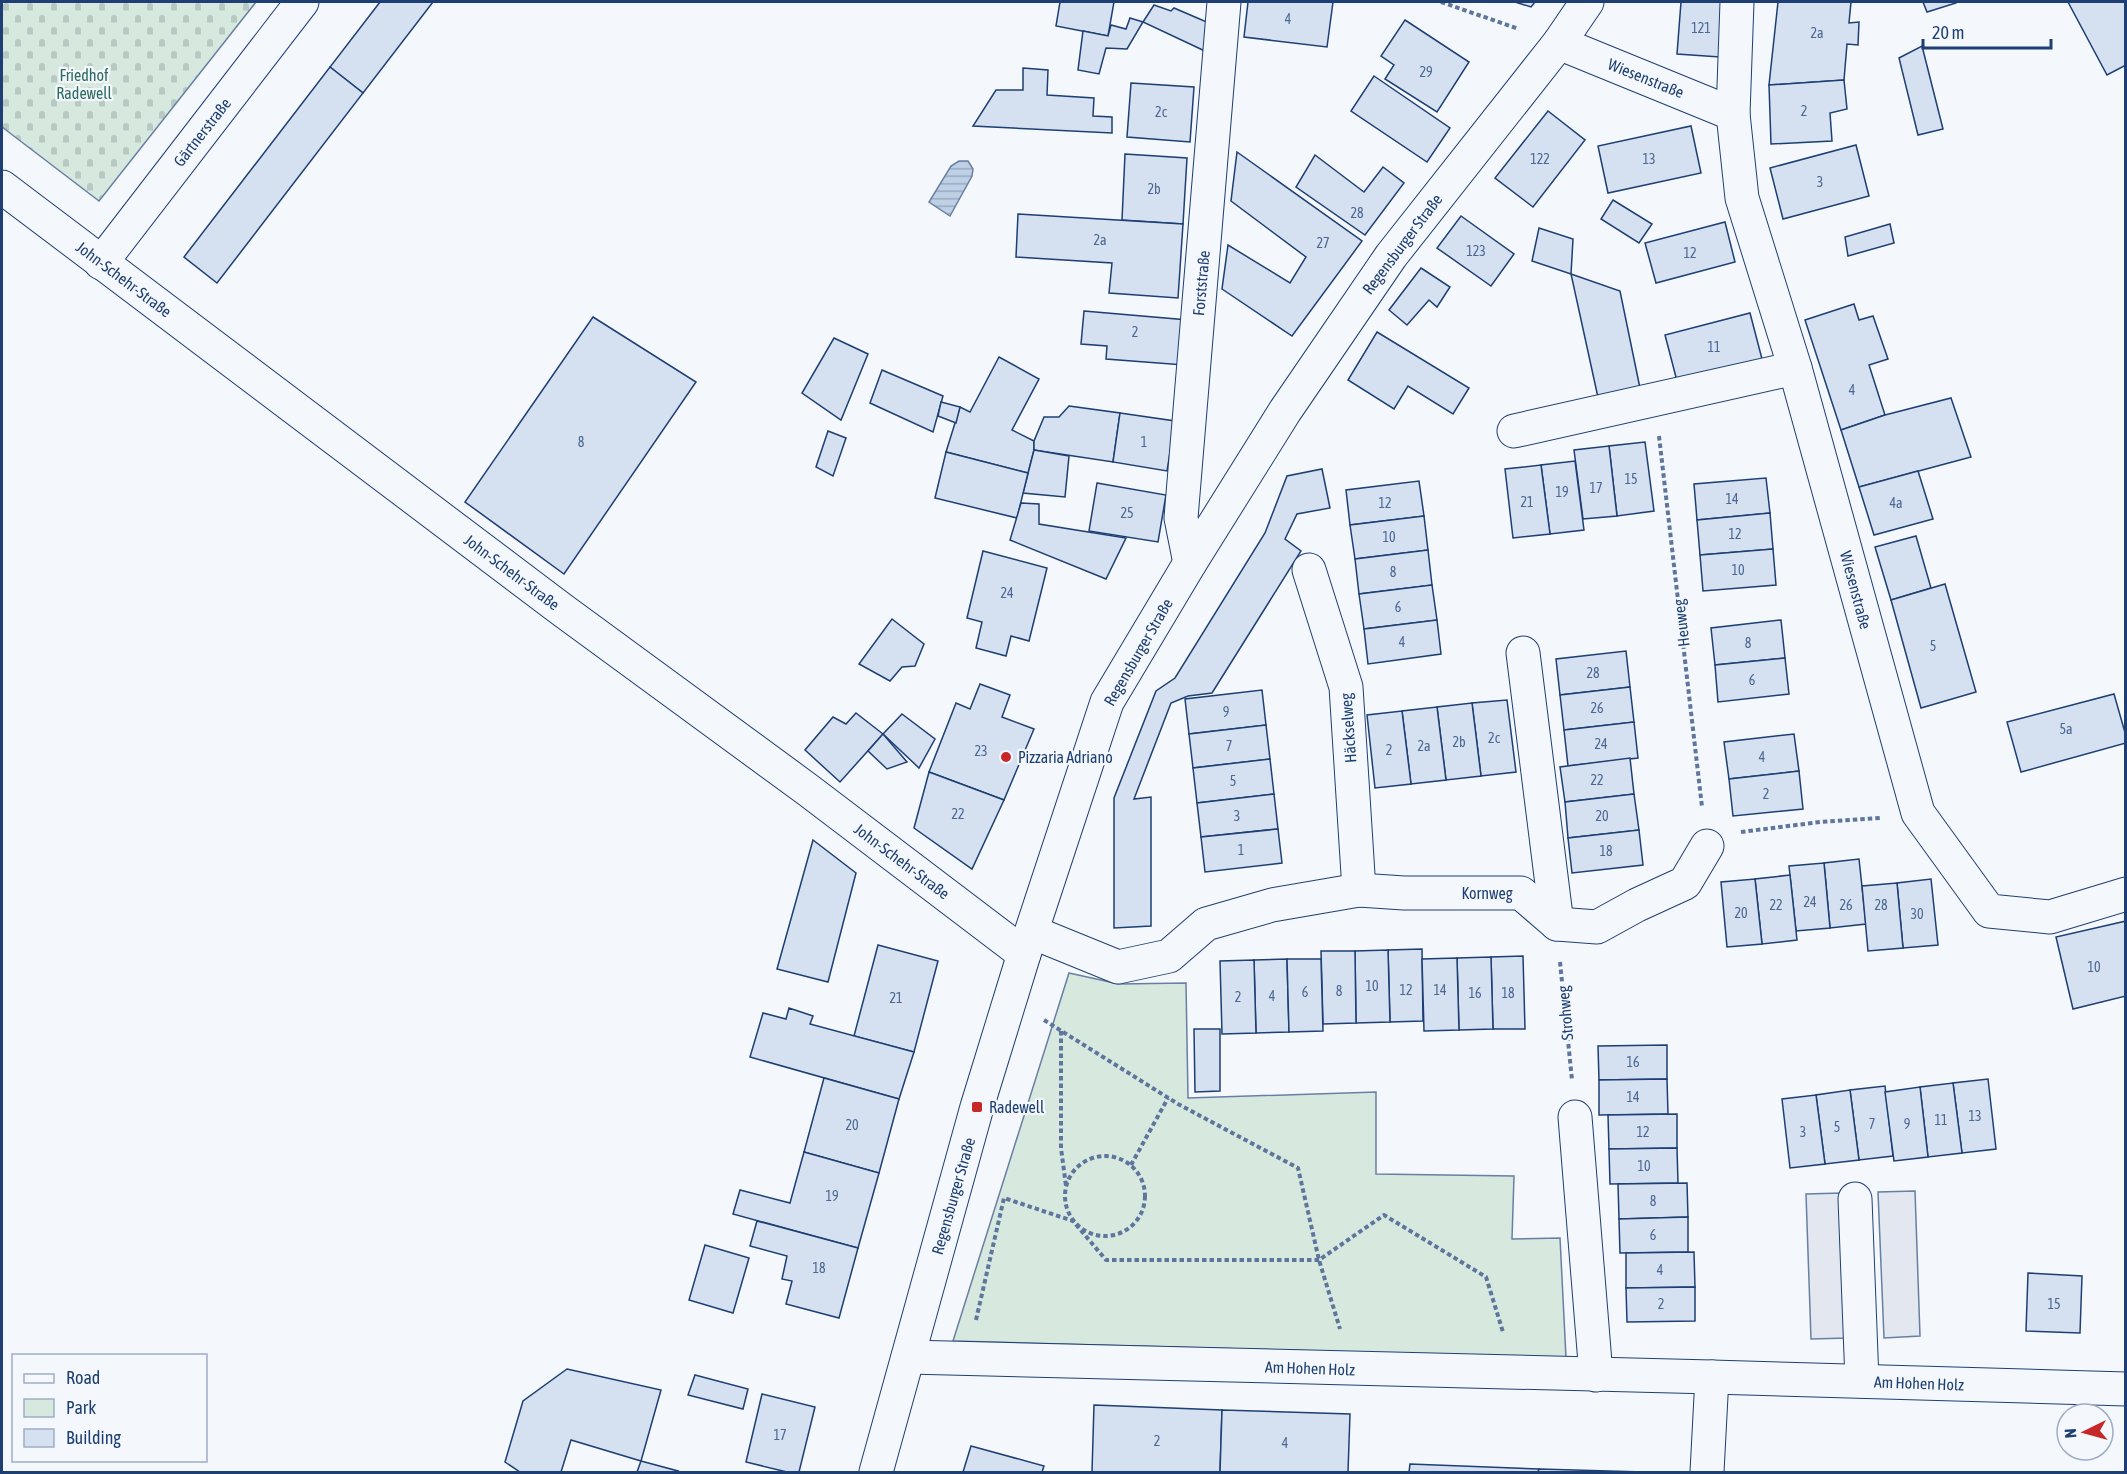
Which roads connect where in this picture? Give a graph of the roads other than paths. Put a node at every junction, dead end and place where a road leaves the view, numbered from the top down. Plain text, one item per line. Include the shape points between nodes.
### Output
1 (302, 2) edge
2 (1224, 2) edge
3 (1587, 2) edge
4 (1737, 2) edge
5 (1559, 43) junction
6 (1733, 114) junction
7 (2, 187) edge
8 (101, 262) junction
9 (1795, 368) junction
10 (1514, 431) dead end
11 (1190, 563) junction
12 (1309, 570) dead end
13 (1523, 653) dead end
14 (1707, 846) road end
15 (1359, 890) junction
16 (2126, 894) edge
17 (1557, 924) junction
18 (1028, 943) junction
19 (1575, 1116) road end
20 (1855, 1198) dead end
21 (908, 1357) junction
22 (1596, 1375) junction
23 (1712, 1377) junction
24 (1862, 1381) junction
25 (2126, 1389) edge
26 (876, 1473) edge
27 (1707, 1473) edge

1 - 8 street, Gärtnerstraße
2 - 11 street, Forststraße via 1181,518
3 - 5 street, Regensburger Straße
4 - 6 street, Wiesenstraße
5 - 6 street, Wiesenstraße
5 - 11 street, Regensburger Straße via 1390,256 1285,411
6 - 9 street, Wiesenstraße via 1742,198
7 - 8 street, John-Schehr-Straße
8 - 18 street, John-Schehr-Straße via 561,609 808,790
9 - 10 street
9 - 16 street, Wiesenstraße via 1918,813 1989,911 2050,917
11 - 18 street, Regensburger Straße via 1107,702
12 - 15 street, Häckselweg via 1346,687
13 - 17 street
14 - 17 street via 1685,883 1597,927
15 - 17 street, Kornweg via 1521,893
15 - 18 street, Kornweg via 1272,905 1206,924 1169,956 1118,967
18 - 21 street, Regensburger Straße via 977,1107
19 - 22 street
20 - 24 street
21 - 22 street, Am Hohen Holz
21 - 26 street, Regensburger Straße
22 - 23 street, Am Hohen Holz
23 - 24 street, Am Hohen Holz
23 - 27 street
24 - 25 street, Am Hohen Holz

